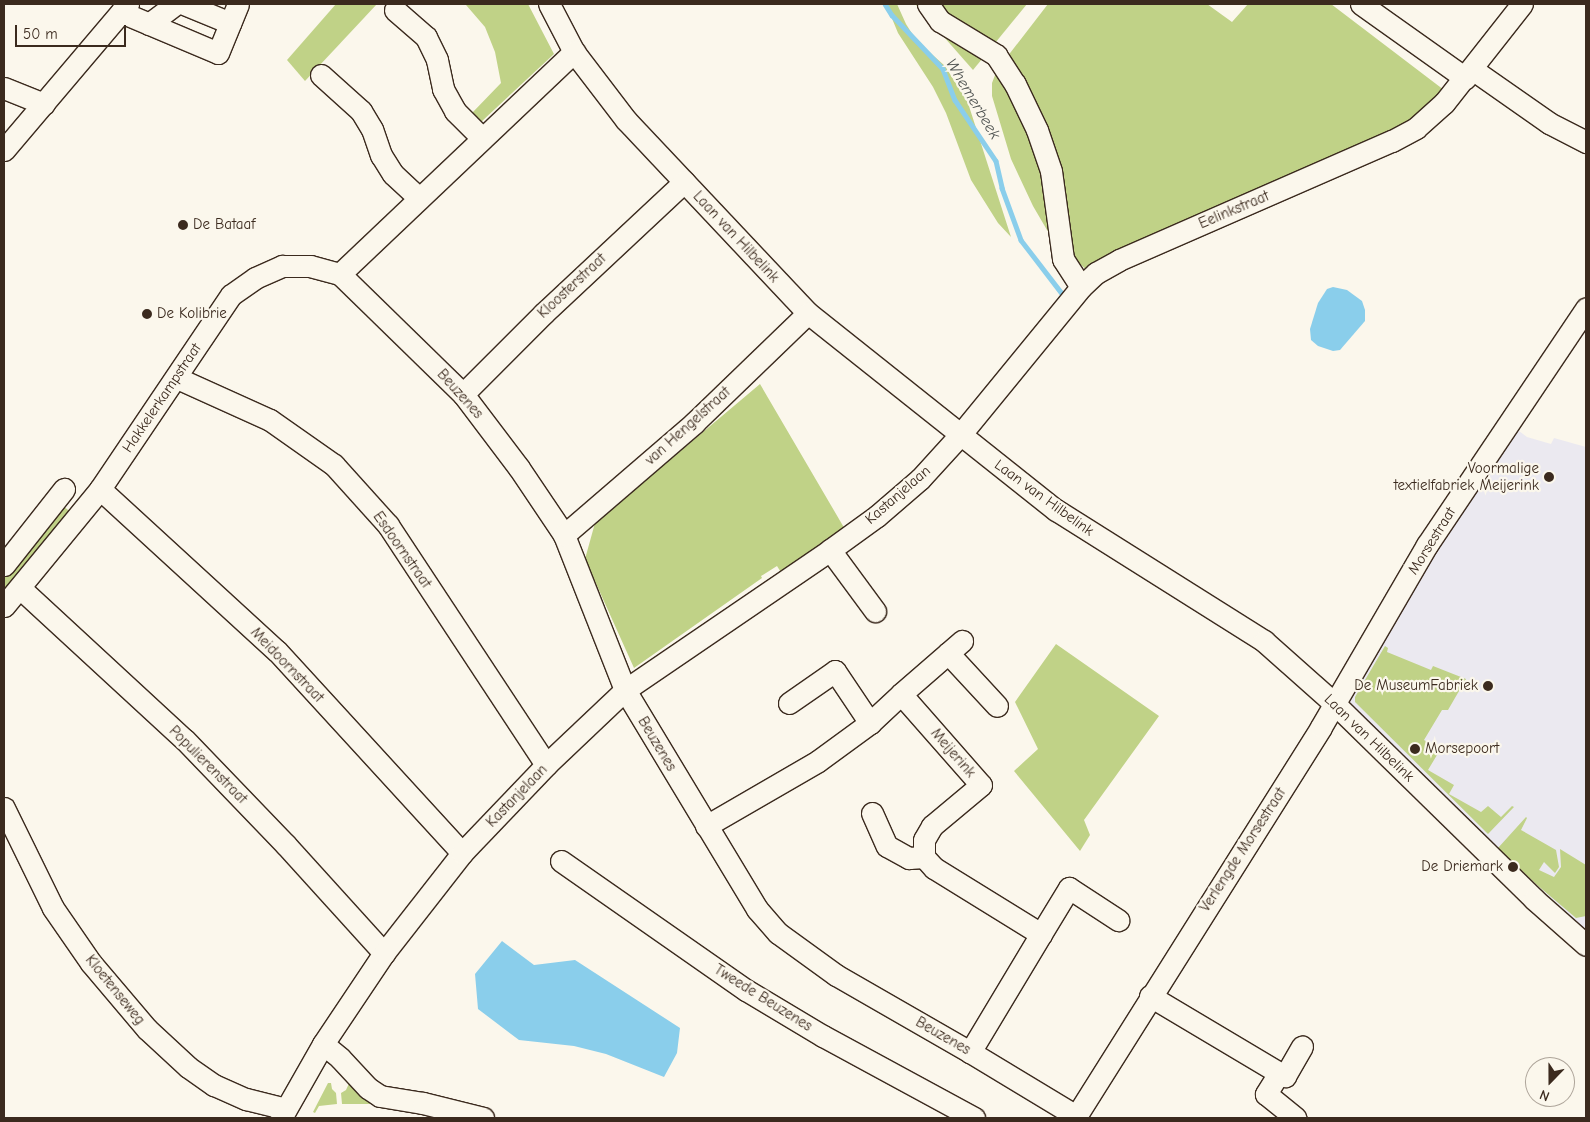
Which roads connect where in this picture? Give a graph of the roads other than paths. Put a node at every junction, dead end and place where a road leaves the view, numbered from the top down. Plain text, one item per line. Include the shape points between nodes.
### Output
1 (176, 4) edge
2 (184, 4) edge
3 (549, 4) edge
4 (928, 4) edge
5 (1362, 4) edge
6 (1522, 4) edge
7 (125, 8) edge
8 (395, 10) dead end
9 (234, 13) edge
10 (149, 24) junction
11 (574, 52) junction
12 (1468, 74) junction
13 (321, 75) dead end
14 (4, 88) edge
15 (44, 104) junction
16 (482, 138) junction
17 (1586, 142) edge
18 (4, 150) edge
19 (684, 182) junction
20 (418, 197) junction
21 (340, 274) junction
22 (1081, 287) junction
23 (1586, 308) edge
24 (808, 313) junction
25 (177, 378) junction
26 (464, 394) junction
27 (960, 434) junction
28 (100, 489) junction
29 (64, 490) dead end
30 (564, 535) junction
31 (830, 550) junction
32 (4, 564) edge
33 (20, 588) junction
34 (4, 606) edge
35 (875, 611) dead end
36 (625, 690) junction
37 (901, 694) junction
38 (789, 703) dead end
39 (1335, 704) junction
40 (997, 706) dead end
41 (870, 723) junction
42 (546, 764) junction
43 (4, 808) edge
44 (872, 813) dead end
45 (706, 826) junction
46 (462, 853) junction
47 (924, 856) junction
48 (562, 862) dead end
49 (1118, 920) dead end
50 (1041, 934) junction
51 (1586, 945) edge
52 (384, 953) junction
53 (1150, 996) junction
54 (323, 1044) junction
55 (1302, 1047) dead end
56 (970, 1052) junction
57 (1279, 1073) junction
58 (284, 1114) edge
59 (1075, 1117) edge
60 (483, 1118) edge
61 (974, 1118) edge
62 (1296, 1118) edge

1 - 10 street
2 - 9 street
3 - 11 street, Laan van Hilbelink
4 - 22 street via 940,21 996,55 1015,84 1037,130 1051,171 1063,258
5 - 12 street
6 - 12 street, Eelinkstraat
7 - 10 street
7 - 15 street
8 - 16 street via 426,37 437,60 443,89 455,111
9 - 10 street via 218,53
11 - 16 street
11 - 19 street, Laan van Hilbelink via 626,120
12 - 17 street
12 - 22 street, Eelinkstraat via 1444,103 1408,132 1119,260 1096,273
13 - 20 street via 361,111 372,129 381,156
14 - 15 street
15 - 18 street
16 - 20 street
19 - 24 street, Laan van Hilbelink
19 - 26 street, Kloosterstraat via 544,313
20 - 21 street
21 - 25 street, Hakkelerkampstraat via 310,266 282,266 255,278 231,295
21 - 26 street, Beuzenes
22 - 27 street, Eelinkstraat
23 - 39 street, Morsestraat via 1427,545
24 - 27 street, Laan van Hilbelink
24 - 30 street, van Hengelstraat via 694,423
25 - 28 street, Hakkelerkampstraat
25 - 42 street, Esdoornstraat via 270,420 334,465 388,526
26 - 30 street, Beuzenes
27 - 31 street, Kastanjelaan via 920,479
27 - 39 street, Laan van Hilbelink via 1056,510 1264,641
28 - 33 street, Hakkelerkampstraat
28 - 46 street, Meidoornstraat via 277,651
29 - 32 street
30 - 36 street, Beuzenes
31 - 35 street
31 - 36 street, Kastanjelaan
33 - 34 street, Hakkelerkampstraat
33 - 52 street, Populierenstraat via 185,740
36 - 42 street, Kastanjelaan
36 - 45 street, Beuzenes
37 - 40 street via 955,647
37 - 41 street
37 - 47 street, Meijerink via 981,785 932,826 924,840
38 - 41 street via 835,671
39 - 51 street, Laan van Hilbelink via 1520,886
39 - 53 street, Verlengde Morsestraat
41 - 45 street via 818,761
42 - 46 street, Kastanjelaan
43 - 58 street, Kloetenseweg via 53,908 91,962 147,1029 188,1068 214,1085
44 - 47 street via 887,846 909,858
45 - 56 street, Beuzenes via 757,909 778,933 836,975
46 - 52 street, Kastanjelaan
47 - 50 street via 934,868
48 - 61 street, Tweede Beuzenes via 746,990
49 - 50 street via 1069,888
50 - 56 street
52 - 54 street, Kastanjelaan
53 - 57 street
53 - 59 street, Verlengde Morsestraat
54 - 58 street, Kastanjelaan
54 - 60 street via 380,1096
55 - 57 street via 1284,1076
56 - 59 street, Beuzenes
57 - 62 street via 1266,1094

